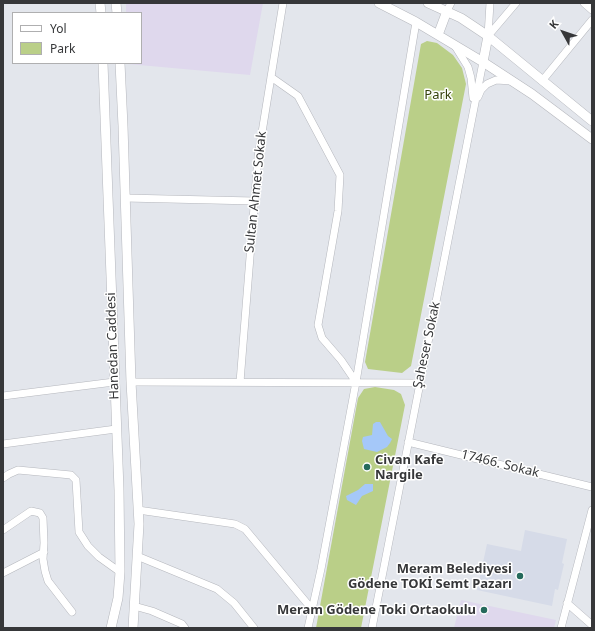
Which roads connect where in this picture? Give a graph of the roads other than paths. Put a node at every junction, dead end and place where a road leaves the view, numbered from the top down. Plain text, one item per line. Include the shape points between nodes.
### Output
1 (283, 3) edge
2 (379, 3) edge
3 (428, 3) edge
4 (490, 3) edge
5 (516, 3) edge
6 (584, 3) edge
7 (449, 7) edge
8 (592, 10) edge
9 (592, 20) edge
10 (416, 22) junction
11 (438, 35) junction
12 (488, 36) junction
13 (454, 44) junction
14 (483, 62) junction
15 (103, 64) edge
16 (120, 64) edge
17 (271, 77) junction
18 (512, 81) junction
19 (542, 81) junction
20 (474, 104) junction
21 (592, 121) edge
22 (592, 139) edge
23 (125, 198) junction
24 (254, 201) junction
25 (114, 382) junction
26 (131, 382) junction
27 (240, 382) junction
28 (356, 382) junction
29 (420, 382) junction
30 (3, 396) edge
31 (116, 429) junction
32 (408, 442) junction
33 (3, 444) edge
34 (3, 478) edge
35 (592, 487) edge
36 (138, 510) junction
37 (592, 510) edge
38 (3, 530) edge
39 (44, 552) junction
40 (137, 556) junction
41 (3, 572) edge
42 (120, 572) junction
43 (567, 603) junction
44 (134, 606) junction
45 (311, 608) junction
46 (72, 612) dead end
47 (592, 625) edge
48 (111, 628) edge
49 (133, 628) edge
50 (185, 628) edge
51 (254, 628) edge
52 (308, 628) edge
53 (372, 628) edge
54 (561, 628) edge

1 - 17 street, Sultan Ahmet Sokak
2 - 10 street
3 - 7 street
4 - 12 street
5 - 12 street
6 - 8 street
7 - 11 street
7 - 12 street
9 - 19 street
10 - 11 street
10 - 28 street
11 - 13 street
12 - 14 street
12 - 19 street
13 - 14 street
13 - 20 street via 468,67
14 - 18 street
14 - 20 street, Şaheser Sokak
15 - 25 street, Hanedan Caddesi
16 - 23 street, Hanedan Caddesi
17 - 24 street, Sultan Ahmet Sokak via 258,157
17 - 28 street via 298,96 340,175 338,212 318,325 322,338
18 - 20 street via 496,80 487,84
18 - 22 street
19 - 21 street
20 - 29 street, Şaheser Sokak
23 - 24 street
23 - 26 street, Hanedan Caddesi
24 - 27 street, Sultan Ahmet Sokak
25 - 26 street
25 - 30 street
25 - 31 street, Hanedan Caddesi
26 - 27 street
26 - 36 street, Hanedan Caddesi
27 - 28 street
28 - 29 street
28 - 45 street via 321,569
29 - 32 street, Şaheser Sokak
31 - 33 street
31 - 42 street, Hanedan Caddesi
32 - 35 street, 17466. Sokak
32 - 53 street, Şaheser Sokak
34 - 42 street via 18,470 71,475 76,480 79,532 99,557
36 - 40 street, Hanedan Caddesi
36 - 45 street via 235,524 245,529
37 - 43 street
38 - 39 street via 31,511 40,513 43,518
39 - 41 street
39 - 46 street via 48,581
40 - 44 street, Hanedan Caddesi
40 - 51 street via 217,589 234,603
42 - 48 street, Hanedan Caddesi via 118,598
43 - 47 street
43 - 54 street
44 - 49 street, Hanedan Caddesi
44 - 50 street via 152,611 182,624
45 - 52 street

